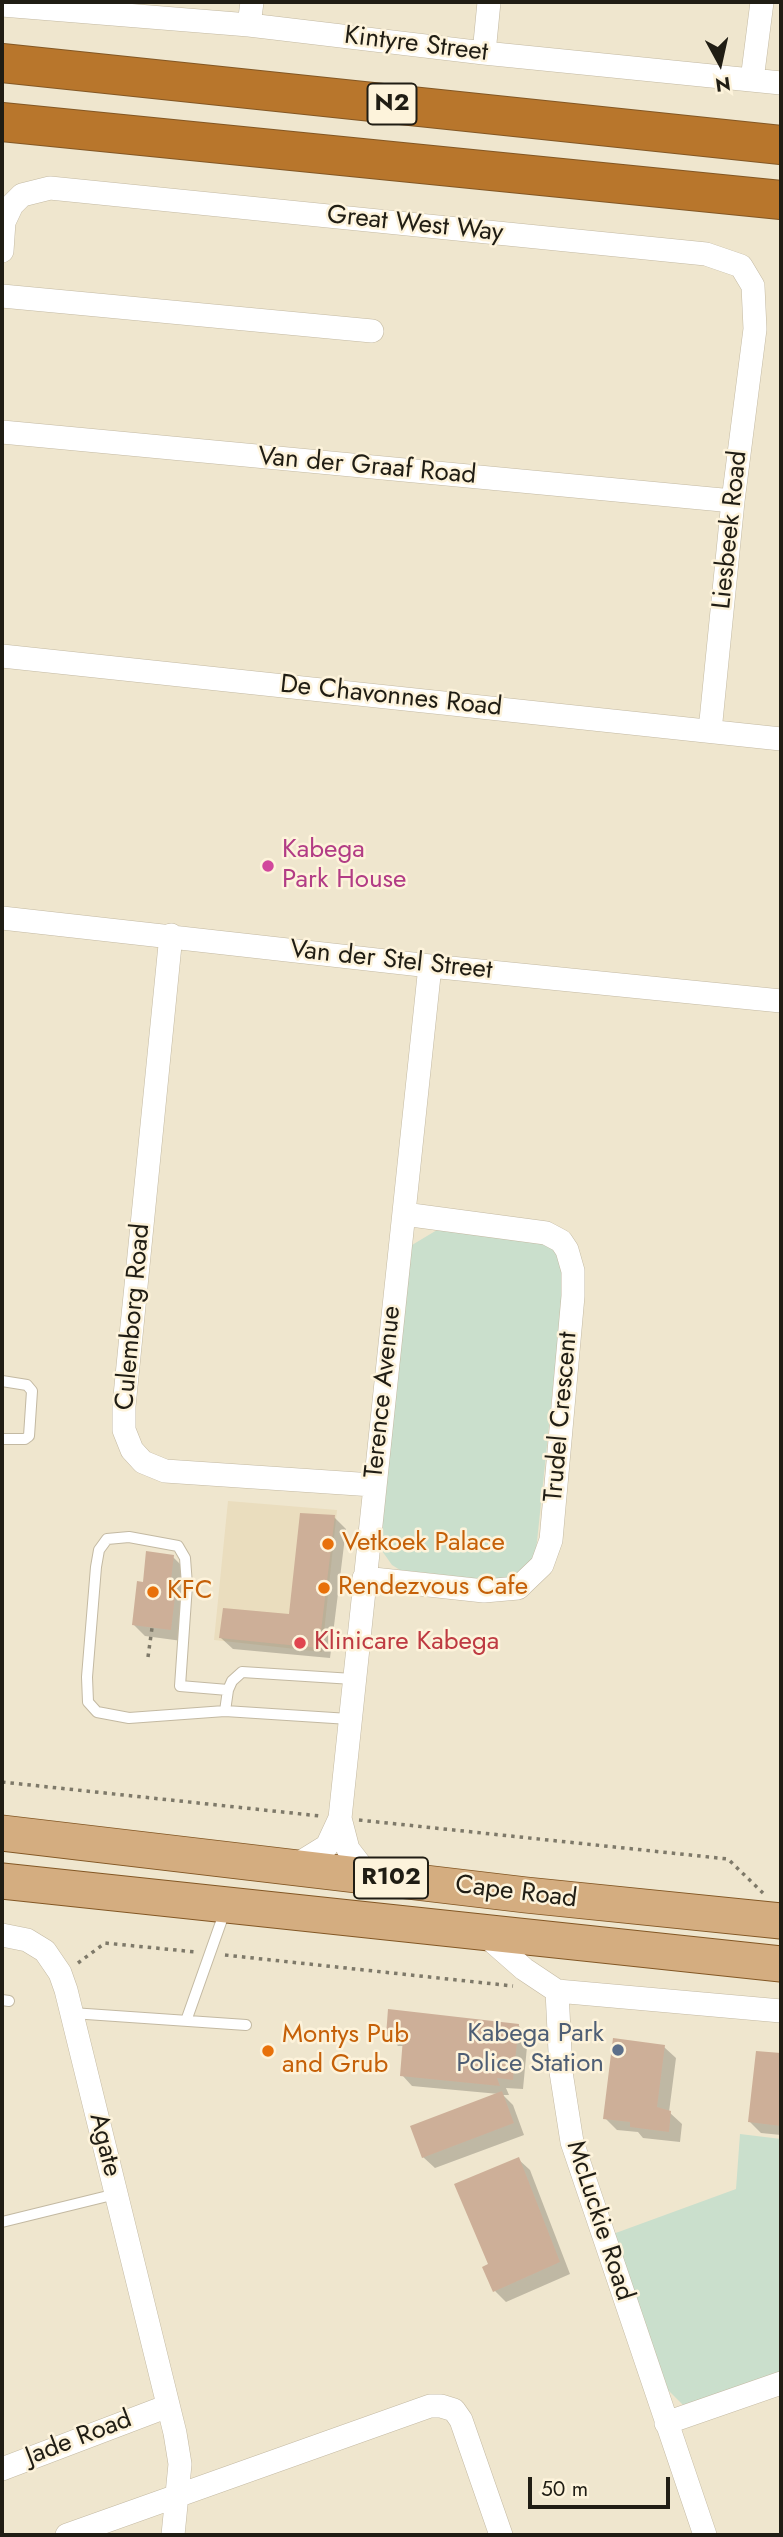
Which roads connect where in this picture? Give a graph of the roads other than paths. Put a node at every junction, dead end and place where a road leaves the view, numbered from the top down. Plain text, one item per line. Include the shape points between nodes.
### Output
1 (252, 2) edge
2 (489, 2) edge
3 (762, 2) edge
4 (3, 4) edge
5 (249, 25) junction
6 (484, 53) junction
7 (2, 63) edge
8 (752, 80) junction
9 (781, 83) edge
10 (2, 122) edge
11 (781, 145) edge
12 (781, 200) edge
13 (2, 251) edge
14 (2, 296) edge
15 (755, 329) joint
16 (372, 331) dead end
17 (2, 432) edge
18 (733, 501) junction
19 (2, 656) edge
20 (710, 731) junction
21 (781, 739) edge
22 (2, 918) edge
23 (171, 935) junction
24 (430, 966) junction
25 (781, 1001) edge
26 (404, 1214) junction
27 (2, 1381) edge
28 (2, 1439) edge
29 (373, 1485) junction
30 (364, 1578) junction
31 (353, 1679) junction
32 (228, 1690) junction
33 (225, 1712) junction
34 (349, 1719) junction
35 (340, 1818) junction
36 (2, 1833) edge
37 (291, 1868) junction
38 (368, 1875) junction
39 (2, 1881) edge
40 (226, 1906) junction
41 (773, 1908) edge
42 (481, 1931) junction
43 (2, 1935) edge
44 (781, 1964) edge
45 (557, 1991) junction
46 (781, 2011) edge
47 (72, 2013) junction
48 (186, 2021) junction
49 (246, 2025) dead end
50 (116, 2194) junction
51 (2, 2222) edge
52 (781, 2383) edge
53 (162, 2402) junction
54 (666, 2423) junction
55 (2, 2469) edge
56 (168, 2501) junction
57 (67, 2535) edge
58 (158, 2535) edge
59 (173, 2535) edge
60 (501, 2535) edge
61 (705, 2535) edge

1 - 5 street
2 - 6 street
3 - 8 street
4 - 5 street, Kintyre Street
5 - 6 street, Kintyre Street
6 - 8 street, Kintyre Street
7 - 11 highway, N2
8 - 9 street, Kintyre Street
10 - 12 highway, N2
13 - 15 street, Great West Way via 8,212 22,195 50,188 706,254 728,259 749,275 756,303
14 - 16 street
15 - 18 street, Liesbeek Road
17 - 18 street, Van der Graaf Road
18 - 20 street, Liesbeek Road
19 - 20 street, De Chavonnes Road
20 - 21 street, De Chavonnes Road
22 - 23 street, Van der Stel Street
23 - 24 street, Van der Stel Street
23 - 29 street, Culemborg Road via 124,1430 132,1450 144,1462 165,1471
24 - 25 street, Van der Stel Street
24 - 26 street, Terence Avenue
26 - 29 street, Terence Avenue
26 - 30 street, Trudel Crescent via 546,1233 567,1250 573,1296 551,1540 542,1565 519,1588 484,1591
27 - 28 lane via 27,1385 32,1391 29,1436
29 - 30 street, Terence Avenue
30 - 31 street, Terence Avenue
31 - 32 lane via 251,1671 237,1675
31 - 34 street, Terence Avenue
32 - 33 lane
32 - 33 lane via 180,1686 187,1585 181,1551 172,1543 107,1539 96,1567 86,1692 91,1707 129,1718
33 - 34 lane
34 - 35 street, Terence Avenue
35 - 37 street, Terence Avenue via 327,1846
35 - 38 street, Terence Avenue via 348,1849
36 - 37 main road, Cape Road / R102
37 - 38 main road, Cape Road / R102
38 - 41 main road, Cape Road / R102 via 526,1895
39 - 40 main road, Cape Road / R102
40 - 42 main road, Cape Road / R102
40 - 48 lane
42 - 44 main road, Cape Road / R102
42 - 45 street
43 - 47 street, Agate via 36,1943 53,1961
45 - 46 street
45 - 54 street, McLuckie Road via 561,2072 572,2143
47 - 48 lane
47 - 50 street, Agate
48 - 49 lane
50 - 51 lane
50 - 53 street, Agate
52 - 54 street
53 - 55 street, Jade Road
53 - 56 street, Agate
54 - 61 street, McLuckie Road
56 - 57 street
56 - 58 street
56 - 59 street
56 - 60 street via 429,2406 441,2406 454,2410 461,2420

